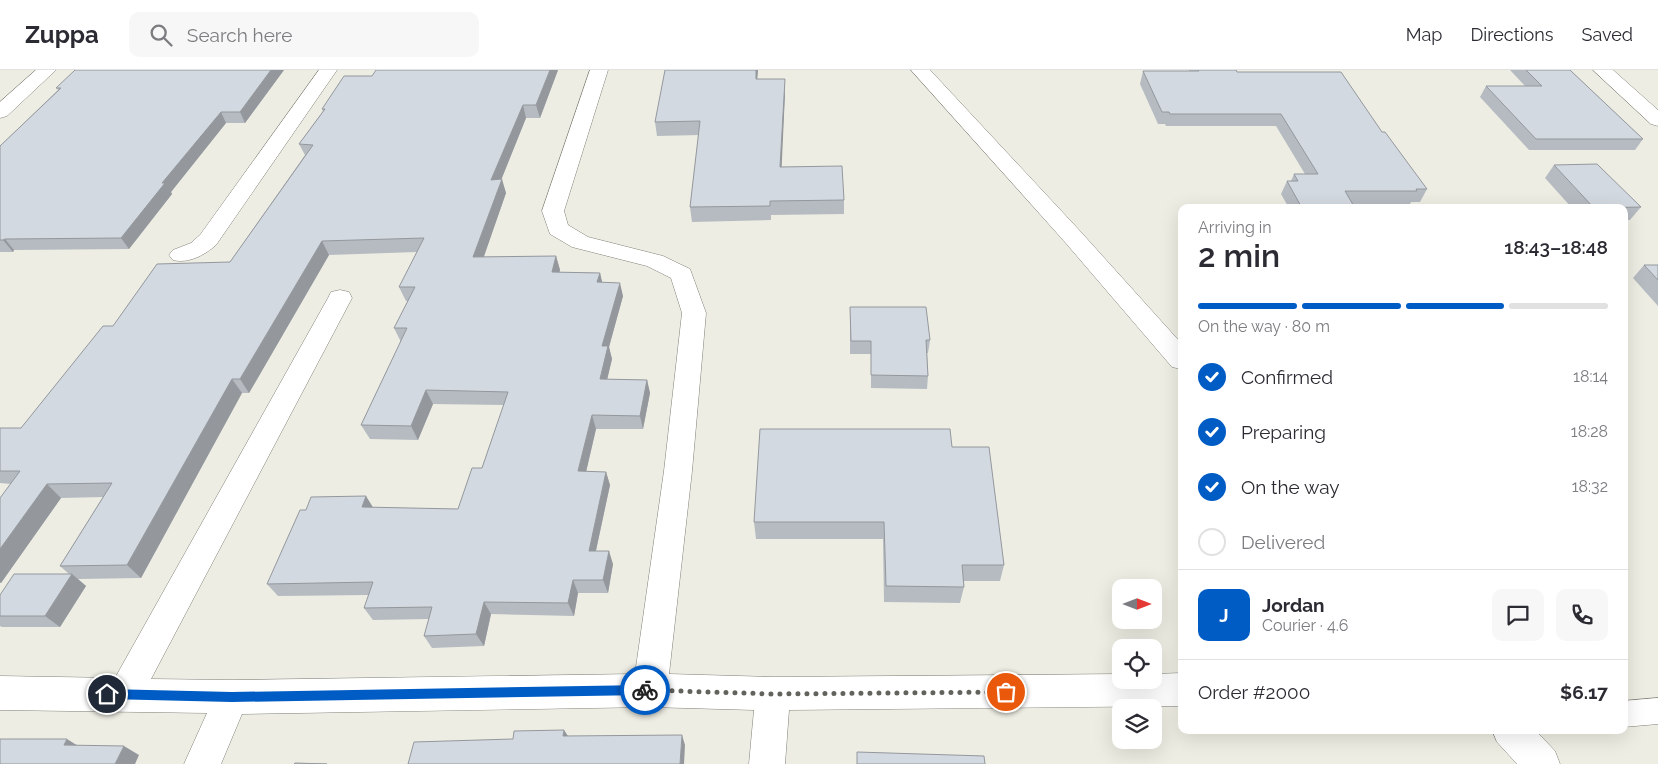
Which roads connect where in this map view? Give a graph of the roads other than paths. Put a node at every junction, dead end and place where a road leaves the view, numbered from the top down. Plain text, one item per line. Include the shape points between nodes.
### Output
1 (47, 70) edge
2 (328, 70) edge
3 (599, 70) edge
4 (920, 70) edge
5 (1602, 70) edge
6 (0, 112) edge
7 (1658, 120) edge
8 (181, 255) dead end
9 (340, 298) dead end
10 (1178, 357) edge
11 (650, 690) junction
12 (1178, 690) edge
13 (0, 693) edge
14 (125, 694) junction
15 (773, 694) junction
16 (232, 697) junction
17 (1658, 711) edge
18 (1628, 714) edge
19 (1514, 734) edge
20 (202, 764) edge
21 (767, 764) edge
22 (1542, 764) edge

1 - 6 street
2 - 8 street via 208,240 199,248
3 - 11 street via 553,211 558,229 580,242 655,262 682,274 694,312
4 - 10 street
5 - 7 street
9 - 14 street
11 - 15 street
11 - 16 street
12 - 15 street
13 - 14 street
14 - 16 street
15 - 21 street
16 - 20 street
17 - 18 lane
19 - 22 street

